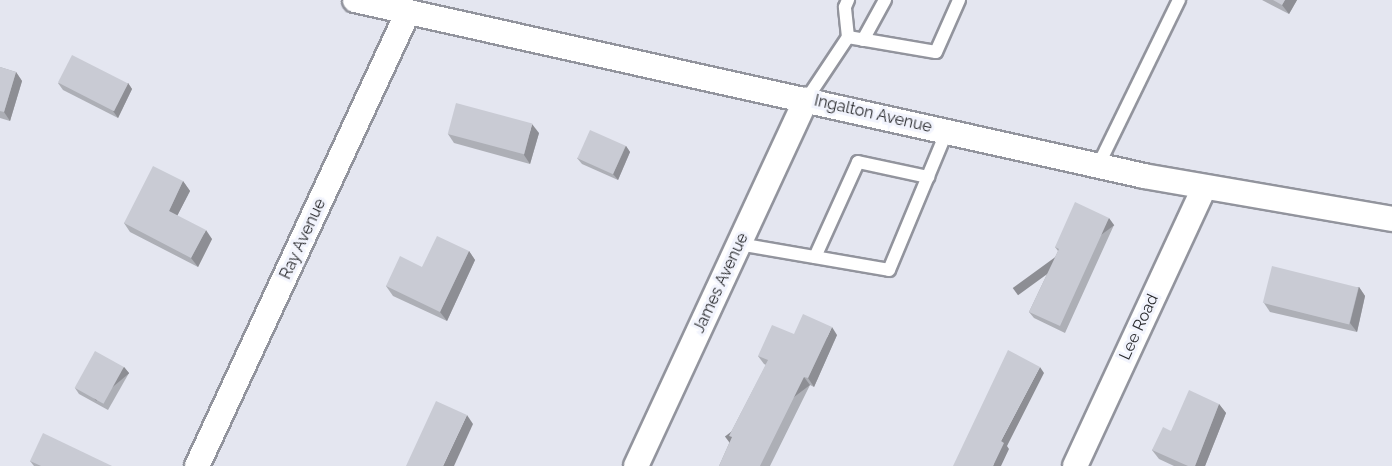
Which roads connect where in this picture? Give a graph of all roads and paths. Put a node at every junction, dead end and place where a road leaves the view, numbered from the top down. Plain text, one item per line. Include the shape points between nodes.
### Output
1 (355, 0) edge
2 (848, 0) edge
3 (885, 0) edge
4 (959, 0) edge
5 (1179, 0) edge
6 (408, 12) junction
7 (848, 37) junction
8 (863, 40) junction
9 (806, 100) junction
10 (947, 131) junction
11 (1098, 166) junction
12 (928, 177) junction
13 (1204, 188) junction
14 (1392, 219) edge
15 (739, 244) junction
16 (815, 257) junction
17 (197, 466) edge
18 (636, 466) edge
19 (1075, 466) edge

1 - 6 street, Ingalton Avenue
2 - 7 lane
3 - 8 lane
4 - 8 lane via 936,52
5 - 11 lane
6 - 9 street, Ingalton Avenue
6 - 17 street, Ray Avenue
7 - 8 lane
7 - 9 lane
9 - 10 street, Ingalton Avenue
9 - 15 street, James Avenue
10 - 11 street, Ingalton Avenue
10 - 12 lane
11 - 13 street, Ingalton Avenue
12 - 16 lane via 858,162
12 - 16 lane via 889,270
13 - 14 street, Ingalton Avenue
13 - 19 street, Lee Road
15 - 16 lane
15 - 18 street, James Avenue

